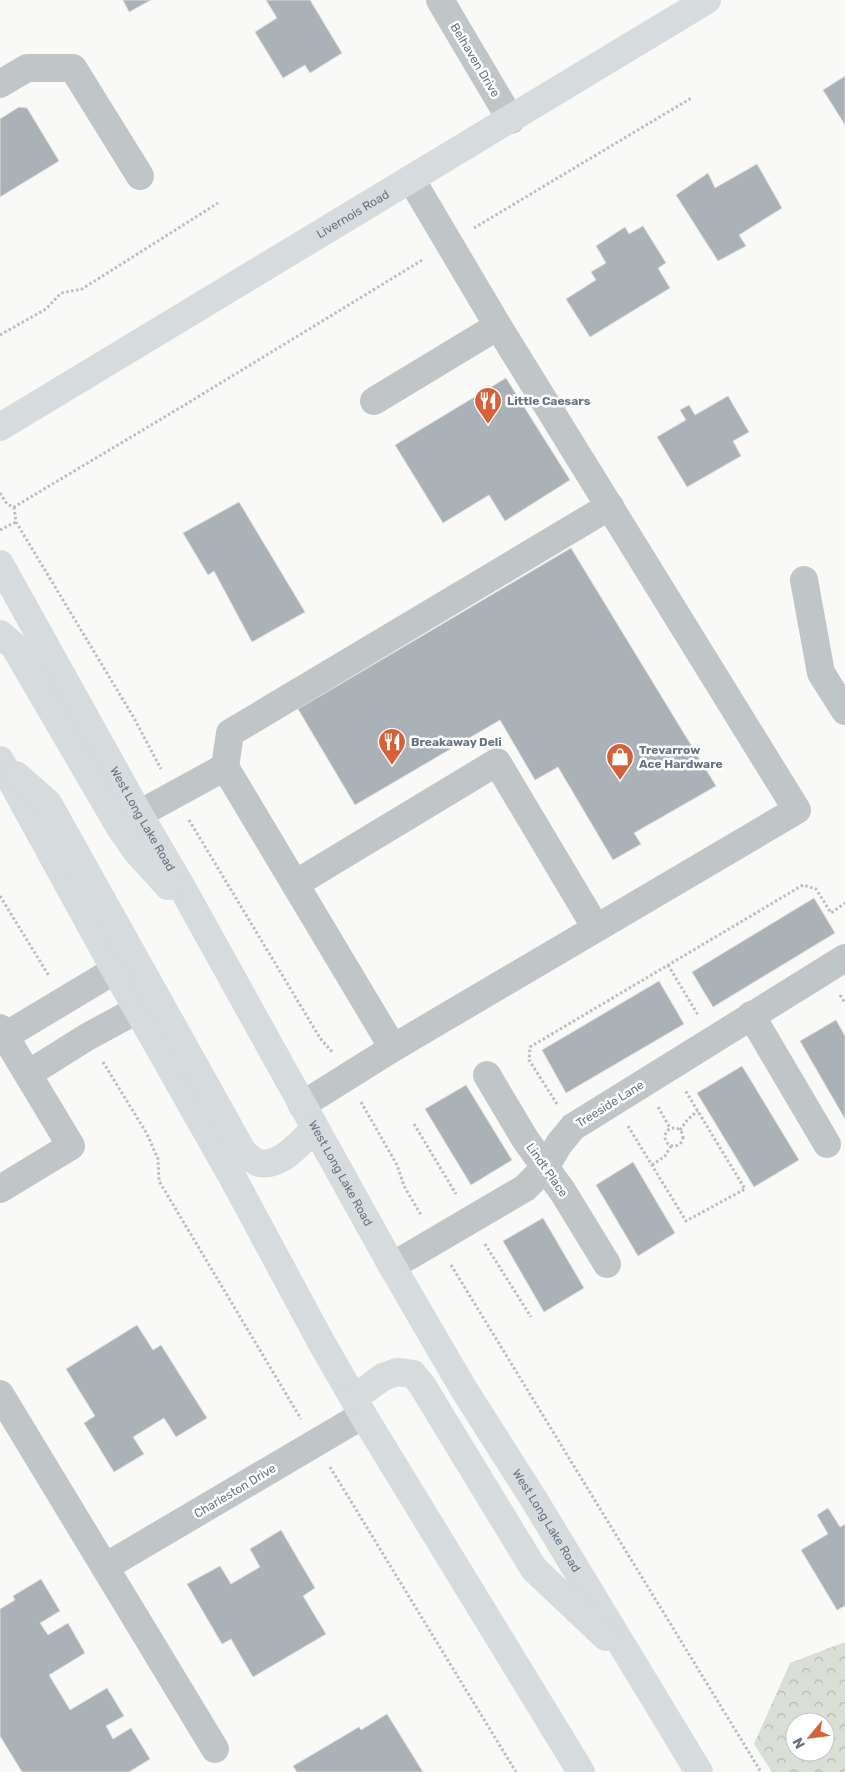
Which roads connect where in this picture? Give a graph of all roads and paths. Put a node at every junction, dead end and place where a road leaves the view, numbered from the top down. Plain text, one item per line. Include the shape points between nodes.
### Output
1 (440, 0) edge
2 (707, 0) edge
3 (0, 84) edge
4 (692, 97) dead end
5 (511, 120) junction
6 (140, 176) dead end
7 (411, 179) junction
8 (218, 203) dead end
9 (471, 230) dead end
10 (431, 254) dead end
11 (498, 326) junction
12 (0, 335) edge
13 (374, 401) dead end
14 (0, 427) edge
15 (0, 493) edge
16 (610, 506) junction
17 (14, 507) junction
18 (16, 522) junction
19 (0, 530) edge
20 (0, 564) edge
21 (804, 580) dead end
22 (0, 634) edge
23 (845, 711) edge
24 (1, 761) edge
25 (225, 767) junction
26 (163, 774) dead end
27 (139, 814) junction
28 (185, 814) dead end
29 (295, 884) junction
30 (0, 896) edge
31 (845, 903) edge
32 (202, 922) junction
33 (596, 928) junction
34 (845, 958) edge
35 (668, 965) junction
36 (115, 970) junction
37 (51, 980) dead end
38 (839, 992) dead end
39 (845, 1003) edge
40 (138, 1010) junction
41 (751, 1015) junction
42 (700, 1018) dead end
43 (3, 1032) edge
44 (393, 1048) junction
45 (334, 1055) dead end
46 (98, 1056) dead end
47 (28, 1074) junction
48 (487, 1075) dead end
49 (683, 1086) dead end
50 (360, 1099) dead end
51 (656, 1104) dead end
52 (302, 1105) junction
53 (562, 1111) dead end
54 (698, 1112) junction
55 (626, 1121) dead end
56 (414, 1124) dead end
57 (670, 1128) junction
58 (315, 1129) junction
59 (680, 1130) junction
60 (827, 1144) dead end
61 (671, 1146) junction
62 (652, 1165) junction
63 (545, 1168) junction
64 (0, 1189) edge
65 (458, 1197) dead end
66 (424, 1220) dead end
67 (485, 1243) dead end
68 (447, 1259) dead end
69 (607, 1264) dead end
70 (392, 1266) junction
71 (531, 1317) dead end
72 (0, 1394) edge
73 (359, 1406) junction
74 (304, 1423) dead end
75 (327, 1462) dead end
76 (105, 1567) junction
77 (633, 1662) junction
78 (215, 1750) dead end
79 (516, 1772) edge
80 (581, 1772) edge
81 (699, 1772) edge
82 (761, 1772) edge

1 - 5 street, Belhaven Drive
2 - 5 main road, Livernois Road
3 - 6 street via 27,68 73,68
4 - 9 path
5 - 7 main road, Livernois Road
7 - 11 street
7 - 14 main road, Livernois Road
8 - 12 path via 82,289 61,293 46,309
10 - 17 path
11 - 13 street
11 - 16 street
15 - 17 path via 7,504
16 - 25 street via 230,732
16 - 33 street via 797,810
17 - 18 path
18 - 19 path
18 - 26 path via 134,718
20 - 27 main road, West Long Lake Road
21 - 23 street via 821,673
22 - 32 main road via 14,646 137,852
24 - 36 main road
24 - 58 main road via 48,803 243,1152 258,1163 273,1162
25 - 27 street
25 - 29 street
27 - 32 main road, West Long Lake Road
28 - 45 path via 320,1038
29 - 33 street via 498,762
29 - 44 street
30 - 37 path
31 - 35 path via 831,913 816,889 803,885
32 - 52 main road, West Long Lake Road
33 - 44 street
34 - 41 street, Treeside Lane
35 - 42 path
35 - 53 path via 530,1047 529,1060
36 - 40 main road
36 - 43 street
38 - 39 path
40 - 47 street
40 - 73 main road
41 - 60 street
41 - 63 street, Treeside Lane via 573,1127
43 - 47 street
44 - 52 street
46 - 74 path via 147,1134 158,1159 159,1181
47 - 64 street via 71,1146
48 - 63 street, Lindt Place
49 - 54 path
50 - 66 path
51 - 57 path
52 - 58 main road, West Long Lake Road
54 - 59 path
54 - 62 path via 745,1188 686,1221
55 - 62 path
56 - 65 path
57 - 59 path
57 - 61 path via 664,1138
58 - 70 main road, West Long Lake Road
59 - 61 path via 682,1141 678,1146
61 - 62 path via 665,1156
63 - 69 street, Lindt Place
63 - 70 street, Treeside Lane via 525,1188
67 - 71 path
68 - 82 path
70 - 77 main road, West Long Lake Road via 463,1388
72 - 76 street
73 - 76 street, Charleston Drive
73 - 77 main road via 383,1377 397,1372 413,1374 534,1569
73 - 80 main road
75 - 79 path
76 - 78 street
77 - 81 main road, West Long Lake Road

